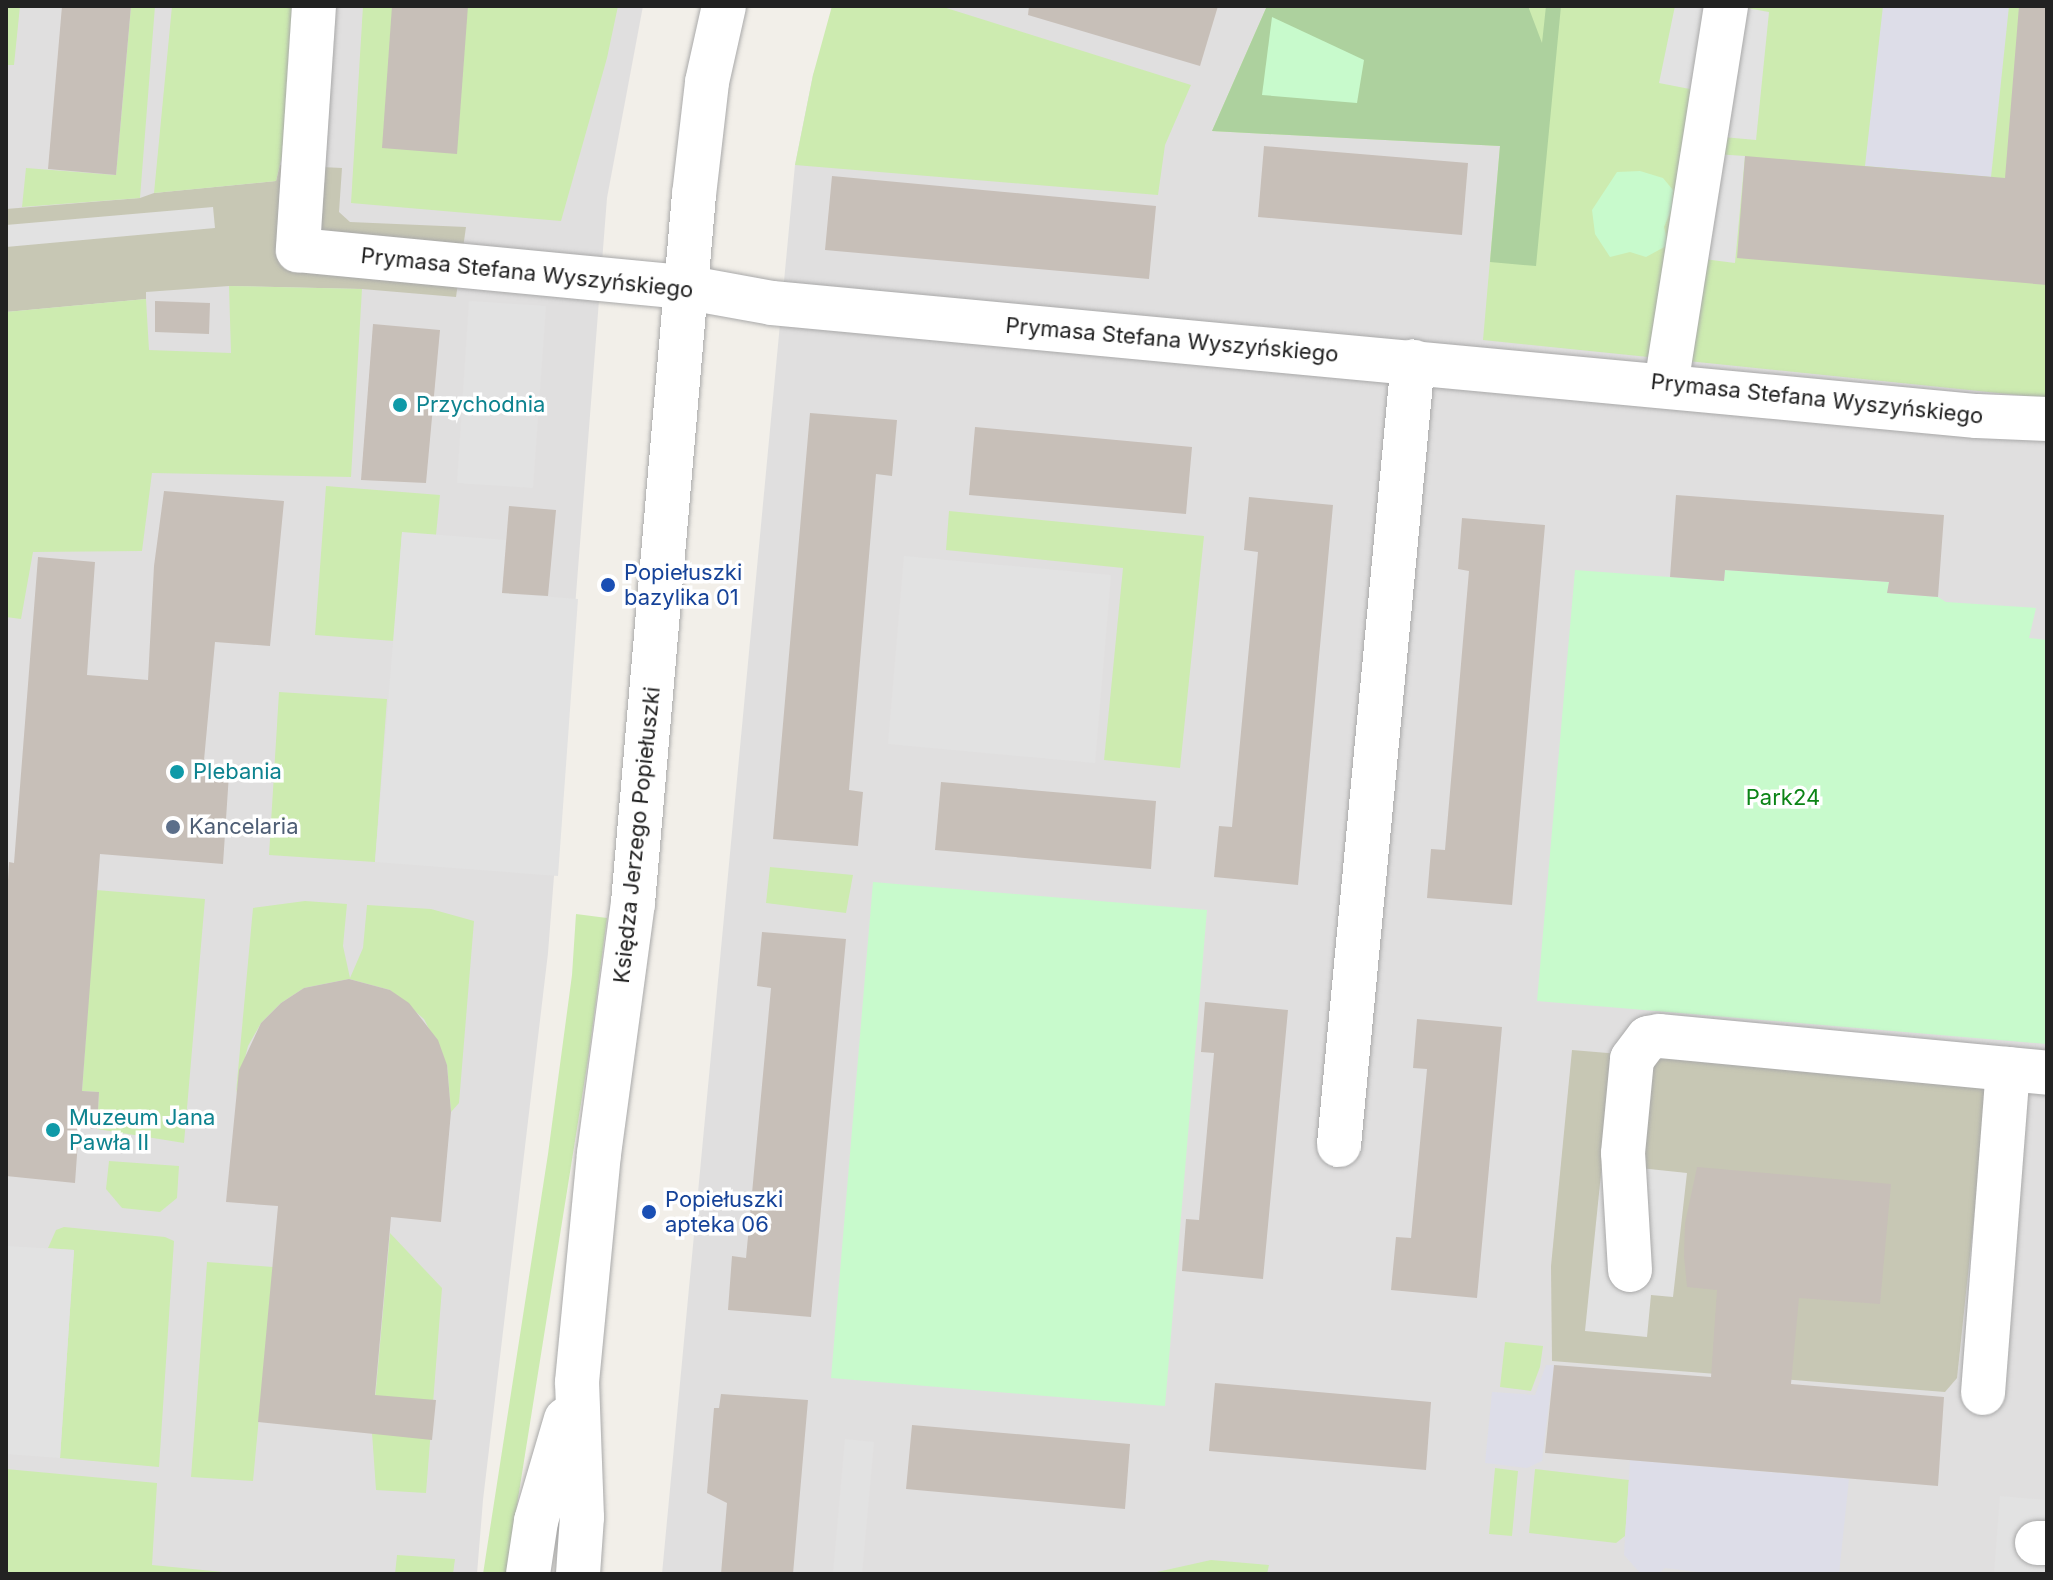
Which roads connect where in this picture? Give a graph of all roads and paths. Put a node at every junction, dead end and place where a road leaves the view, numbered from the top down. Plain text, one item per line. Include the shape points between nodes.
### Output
1 (314, 6) edge
2 (724, 6) edge
3 (1726, 6) edge
4 (684, 287) junction
5 (1413, 361) junction
6 (1666, 385) junction
7 (2047, 419) edge
8 (2028, 1071) edge
9 (1339, 1145) dead end
10 (1630, 1270) dead end
11 (577, 1382) junction
12 (1983, 1393) dead end
13 (528, 1574) edge
14 (578, 1574) edge

1 - 4 street, Prymasa Stefana Wyszyńskiego via 298,250
2 - 4 street, Księdza Jerzego Popiełuszki via 707,82
3 - 6 street
4 - 5 street, Prymasa Stefana Wyszyńskiego via 786,305
4 - 11 street, Księdza Jerzego Popiełuszki via 633,903 599,1154
5 - 6 street, Prymasa Stefana Wyszyńskiego
5 - 9 street
6 - 7 street, Prymasa Stefana Wyszyńskiego
8 - 10 street via 1648,1038 1632,1059 1623,1153
8 - 12 street
11 - 13 street, Księdza Jerzego Popiełuszki via 536,1521
11 - 14 street, Księdza Jerzego Popiełuszki via 582,1517

